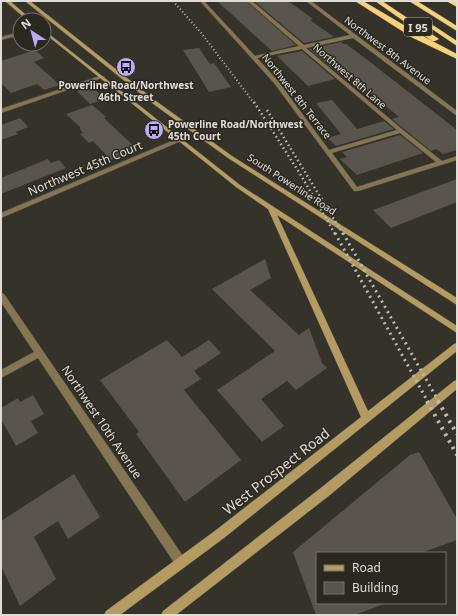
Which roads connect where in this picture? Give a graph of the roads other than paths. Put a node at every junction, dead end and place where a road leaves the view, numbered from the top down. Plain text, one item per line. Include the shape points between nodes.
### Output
1 (7, 1) edge
2 (27, 1) edge
3 (202, 1) edge
4 (249, 1) edge
5 (308, 1) edge
6 (358, 1) edge
7 (378, 1) edge
8 (391, 1) edge
9 (412, 1) edge
10 (450, 1) edge
11 (457, 5) edge
12 (403, 8) dead end
13 (20, 12) edge
14 (420, 19) dead end
15 (457, 29) edge
16 (12, 36) edge
17 (354, 36) junction
18 (52, 37) edge
19 (1, 39) edge
20 (457, 44) edge
21 (302, 47) junction
22 (457, 57) edge
23 (256, 58) junction
24 (89, 66) junction
25 (117, 72) junction
26 (102, 77) junction
27 (127, 80) junction
28 (1, 112) edge
29 (457, 114) edge
30 (401, 131) junction
31 (178, 140) junction
32 (329, 152) junction
33 (457, 158) edge
34 (441, 163) junction
35 (270, 209) junction
36 (1, 216) edge
37 (1, 296) edge
38 (457, 302) edge
39 (457, 330) edge
40 (457, 346) edge
41 (39, 353) junction
42 (1, 374) edge
43 (457, 384) edge
44 (366, 418) junction
45 (181, 563) junction
46 (110, 615) edge
47 (166, 615) edge

1 - 13 main road
2 - 25 main road, South Powerline Road
3 - 23 street, Northwest 8th Terrace
4 - 21 street, Northwest 8th Lane
5 - 17 street, Northwest 8th Avenue
6 - 22 highway
7 - 22 highway, I 95 via 426,32
8 - 12 highway
9 - 15 highway
10 - 11 highway
14 - 20 highway
16 - 19 street
17 - 21 street
17 - 29 street, Northwest 8th Avenue
18 - 24 main road
21 - 23 street
21 - 30 street, Northwest 8th Lane
23 - 32 street, Northwest 8th Terrace
24 - 25 main road
24 - 26 main road
25 - 27 main road, South Powerline Road
26 - 27 main road
26 - 28 street
26 - 31 main road
27 - 38 main road, South Powerline Road via 250,171
30 - 32 street
30 - 34 street, Northwest 8th Lane
31 - 35 main road
31 - 36 street, Northwest 45th Court
32 - 34 street, Northwest 8th Terrace via 356,190
33 - 34 street
35 - 39 main road
35 - 44 main road
37 - 41 street, Northwest 10th Avenue
40 - 44 main road, West Prospect Road
41 - 42 street
41 - 45 street, Northwest 10th Avenue
43 - 47 main road via 326,491
44 - 45 main road, West Prospect Road
45 - 46 main road, West Prospect Road

